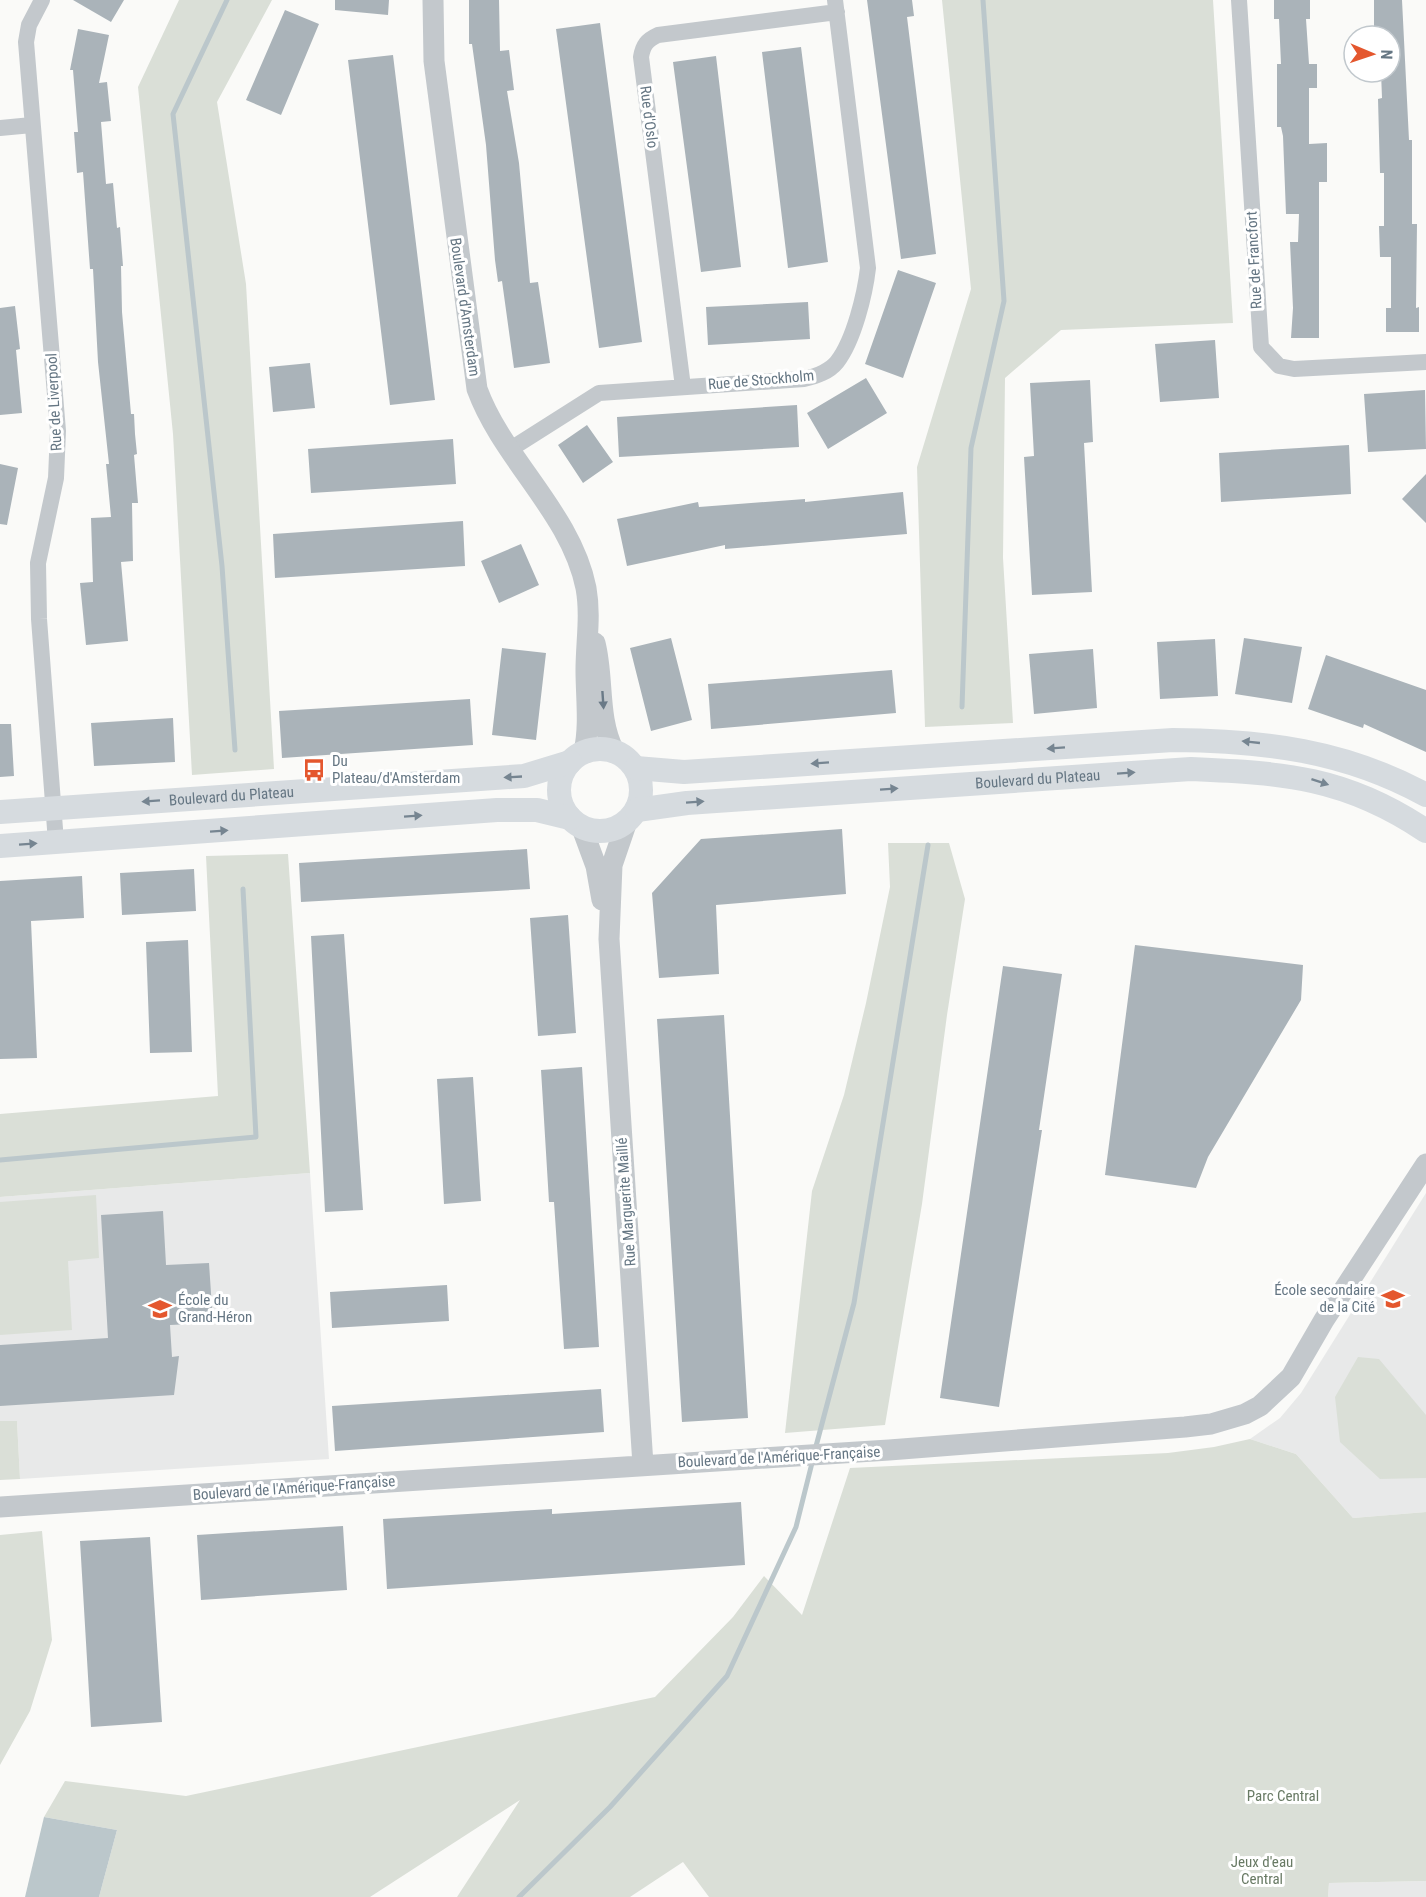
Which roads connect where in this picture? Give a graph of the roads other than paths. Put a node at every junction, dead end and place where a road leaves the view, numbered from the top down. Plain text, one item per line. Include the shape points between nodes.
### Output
1 (42, 0) edge
2 (433, 0) edge
3 (1239, 0) edge
4 (836, 6) edge
5 (32, 124) junction
6 (0, 128) edge
7 (1426, 362) edge
8 (683, 387) junction
9 (509, 450) junction
10 (589, 622) junction
11 (614, 751) junction
12 (577, 757) junction
13 (636, 768) junction
14 (1426, 795) edge
15 (54, 807) junction
16 (0, 812) edge
17 (631, 817) junction
18 (576, 823) junction
19 (1426, 831) edge
20 (56, 842) junction
21 (0, 846) edge
22 (609, 939) junction
23 (1426, 1164) edge
24 (643, 1465) junction
25 (0, 1507) edge

1 - 5 street, Rue de Liverpool via 29,24 26,42
2 - 9 street, Boulevard d'Amsterdam via 434,61 472,365 486,412
3 - 7 street, Rue de Francfort via 1261,347 1279,366 1294,369
4 - 8 street, Rue de Stockholm via 868,268 845,348 836,363 822,374 804,379
4 - 8 street, Rue d'Oslo via 658,35 642,47
5 - 6 street
5 - 15 street, Rue de Liverpool via 58,431 56,478 38,563
8 - 9 street, Rue de Stockholm via 593,395
9 - 10 street, Boulevard d'Amsterdam via 572,549 585,588
10 -> 11 street, Boulevard d'Amsterdam via 600,665 606,730
10 - 12 street, Boulevard d'Amsterdam via 588,721
11 - 12 main road via 604,749
11 - 13 main road
12 -> 15 main road, Boulevard du Plateau via 524,776
12 - 18 main road via 562,775 559,790 562,805
14 -> 13 main road, Boulevard du Plateau via 1401,781 1326,756 1239,741 1173,740 684,772
13 - 17 main road via 642,796
15 - 16 main road, Boulevard du Plateau
15 - 20 street, Rue de Liverpool
17 - 18 main road via 612,830 597,832
17 -> 19 main road, Boulevard du Plateau via 687,803 1191,769 1257,771 1308,778 1369,797
17 - 22 street, Rue Marguerite Maillé via 612,865
20 -> 18 main road via 497,810 537,810
18 - 22 street, Rue Marguerite Maillé via 596,867
21 -> 20 main road
22 - 24 street, Rue Marguerite Maillé
23 - 24 street, Boulevard de l'Amérique-Française via 1324,1320 1292,1377 1245,1414 1211,1424 1118,1433
24 - 25 street, Boulevard de l'Amérique-Française

